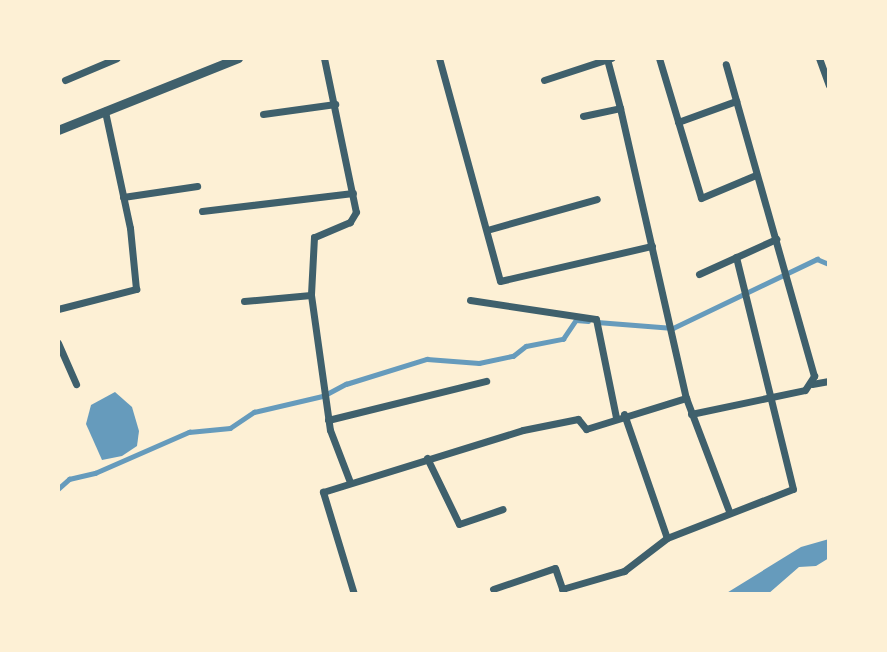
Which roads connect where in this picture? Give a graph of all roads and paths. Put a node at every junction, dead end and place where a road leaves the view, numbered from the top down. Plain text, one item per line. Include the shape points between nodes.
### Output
1 (117, 58) edge
2 (238, 58) edge
3 (324, 58) edge
4 (439, 58) edge
5 (609, 58) edge
6 (659, 58) edge
7 (819, 58) edge
8 (95, 62) edge
9 (726, 64) dead end
10 (65, 80) dead end
11 (544, 80) dead end
12 (829, 85) edge
13 (736, 101) junction
14 (335, 104) junction
15 (620, 108) junction
16 (105, 111) junction
17 (263, 114) dead end
18 (583, 116) dead end
19 (678, 122) junction
20 (58, 130) edge
21 (756, 175) junction
22 (197, 186) dead end
23 (354, 193) junction
24 (123, 197) junction
25 (597, 199) dead end
26 (202, 211) dead end
27 (487, 230) junction
28 (776, 239) junction
29 (652, 246) junction
30 (736, 257) junction
31 (699, 274) dead end
32 (311, 295) junction
33 (470, 300) dead end
34 (244, 301) dead end
35 (58, 309) edge
36 (58, 343) edge
37 (485, 381) dead end
38 (829, 381) edge
39 (76, 384) dead end
40 (812, 384) junction
41 (686, 398) junction
42 (771, 398) junction
43 (691, 414) junction
44 (620, 416) junction
45 (328, 420) junction
46 (427, 458) junction
47 (350, 482) junction
48 (503, 509) dead end
49 (729, 512) junction
50 (667, 538) junction
51 (493, 589) dead end
52 (563, 591) edge
53 (354, 594) edge

1 - 8 street
2 - 16 street
3 - 14 street
4 - 27 street
5 - 11 street
5 - 15 street
6 - 19 street
7 - 12 street
8 - 10 street
9 - 13 street
13 - 19 street
13 - 21 street
14 - 17 street
14 - 23 street
15 - 18 street
15 - 29 street
16 - 20 street
16 - 24 street
19 - 21 street via 701,198
21 - 28 street
22 - 24 street
23 - 26 street
23 - 32 street via 354,218 314,237
24 - 35 street via 136,289
25 - 27 street
27 - 29 street via 500,281
28 - 30 street
28 - 40 street via 814,376
29 - 41 street
30 - 31 street
30 - 42 street
32 - 34 street
32 - 45 street
33 - 44 street via 596,319
36 - 39 street
37 - 45 street
38 - 40 street
40 - 42 street
41 - 43 street
41 - 44 street
42 - 43 street
42 - 49 street via 793,489
43 - 49 street
44 - 46 street via 586,429 578,419 523,430
44 - 50 street
45 - 47 street
46 - 47 street
46 - 48 street via 459,524
47 - 53 street via 324,492
49 - 50 street
50 - 52 street via 624,571
51 - 52 street via 555,568

